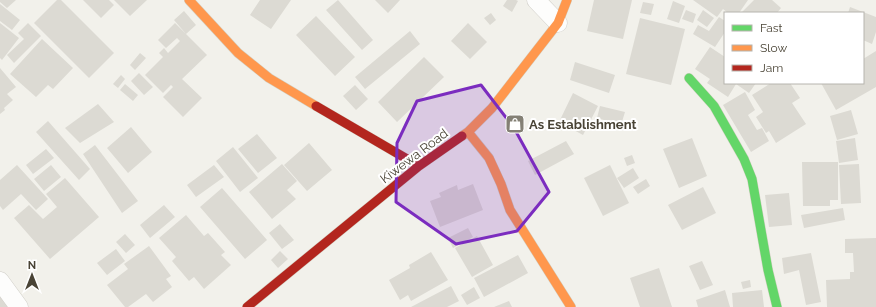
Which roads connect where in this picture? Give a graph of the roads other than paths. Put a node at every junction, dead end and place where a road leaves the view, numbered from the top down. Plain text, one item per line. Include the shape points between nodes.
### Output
1 (189, 0) edge
2 (536, 0) edge
3 (567, 0) edge
4 (558, 22) junction
5 (689, 78) dead end
6 (468, 132) junction
7 (419, 166) junction
8 (0, 281) edge
9 (19, 307) edge
10 (247, 307) edge
11 (571, 307) edge
12 (777, 307) edge

1 - 7 street via 238,53 268,78
2 - 4 street
3 - 4 street, Kiwewa Road
4 - 6 street, Kiwewa Road via 492,108
5 - 12 street via 714,106 744,159 752,179
6 - 7 street, Kiwewa Road
6 - 11 street via 489,158 510,210
7 - 10 street, Kiwewa Road
8 - 9 street

